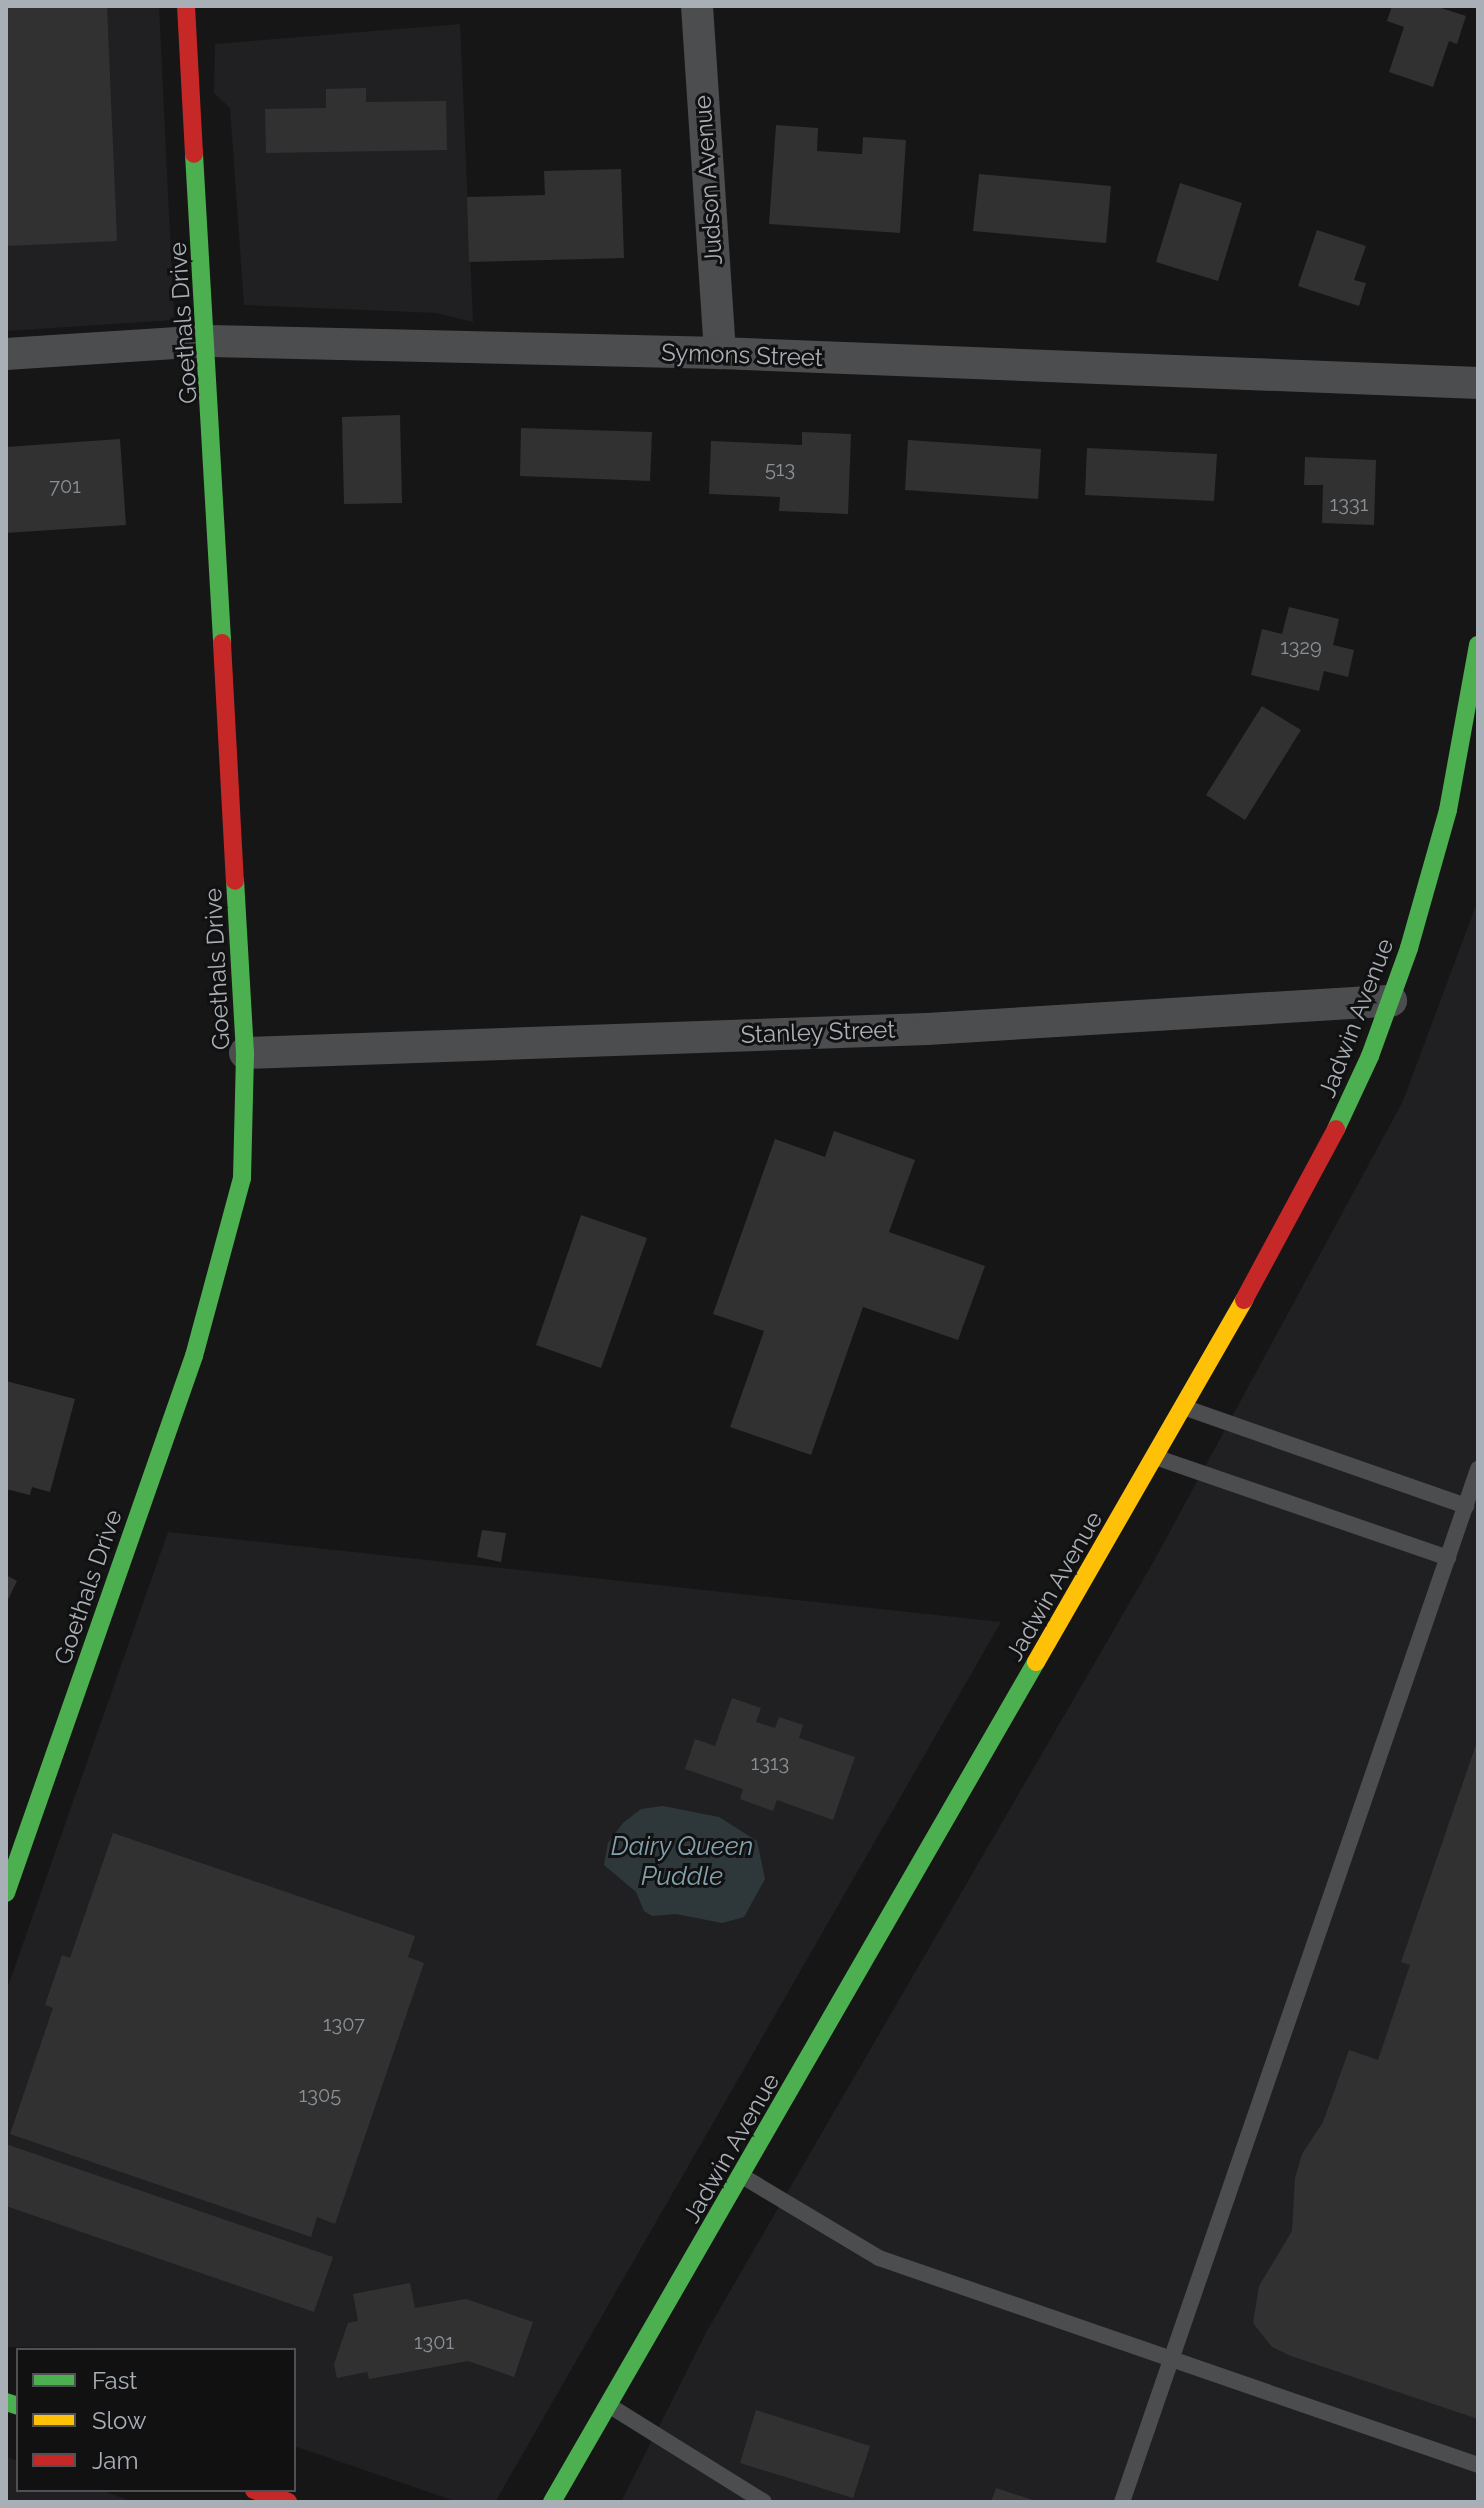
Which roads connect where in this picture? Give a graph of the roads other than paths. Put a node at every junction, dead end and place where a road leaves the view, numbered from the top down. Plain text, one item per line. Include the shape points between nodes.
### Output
1 (186, 6) edge
2 (697, 6) edge
3 (209, 341) junction
4 (720, 353) junction
5 (6, 354) edge
6 (1478, 383) edge
7 (1478, 645) edge
8 (1391, 1001) junction
9 (245, 1053) junction
10 (1186, 1408) junction
11 (1157, 1457) junction
12 (1478, 1469) edge
13 (1466, 1506) junction
14 (1448, 1558) junction
15 (6, 1893) edge
16 (742, 2176) junction
17 (1172, 2359) junction
18 (610, 2406) junction
19 (1478, 2465) edge
20 (260, 2492) edge
21 (288, 2502) edge
22 (552, 2502) edge
23 (764, 2502) edge
24 (1122, 2502) edge

1 - 3 main road, Goethals Drive
2 - 4 street, Judson Avenue
3 - 4 street, Symons Street
3 - 5 street, Symons Street
3 - 9 main road, Goethals Drive
4 - 6 street, Symons Street
7 - 8 main road, Jadwin Avenue via 1448,810
8 - 9 street, Stanley Street via 927,1029
8 - 10 main road, Jadwin Avenue via 1309,1188
9 - 15 main road, Goethals Drive via 242,1178 221,1273
10 - 11 main road, Jadwin Avenue
10 - 13 lane
11 - 14 lane
11 - 16 main road, Jadwin Avenue
12 - 13 lane
13 - 14 lane
14 - 17 lane
16 - 17 lane via 879,2258
16 - 18 main road, Jadwin Avenue
17 - 19 lane
17 - 24 lane
18 - 22 main road, Jadwin Avenue
18 - 23 lane
20 - 21 main road

